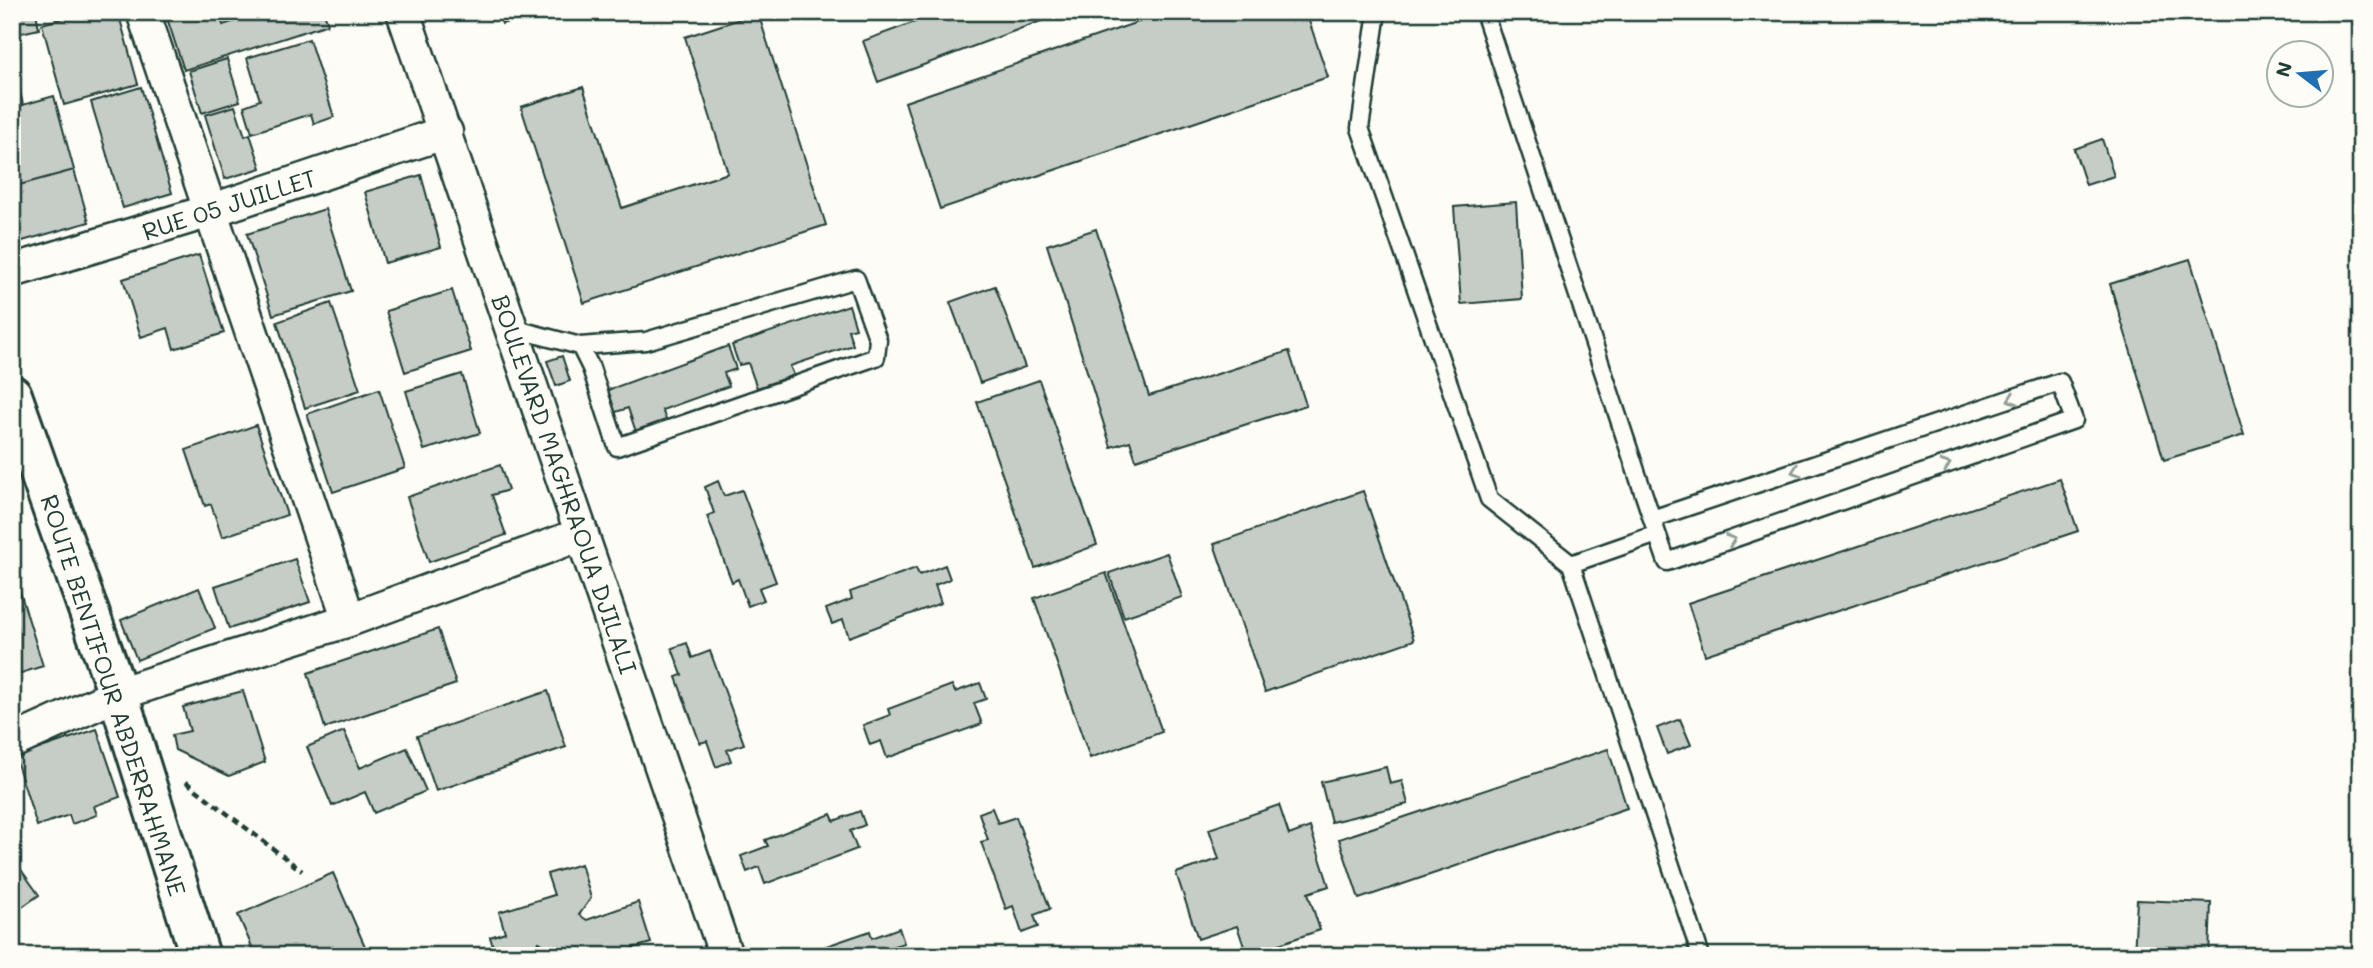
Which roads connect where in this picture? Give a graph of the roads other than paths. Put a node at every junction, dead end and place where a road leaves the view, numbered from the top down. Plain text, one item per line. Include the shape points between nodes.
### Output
1 (143, 12) edge
2 (403, 12) edge
3 (1377, 12) edge
4 (1484, 12) edge
5 (446, 132) junction
6 (210, 211) junction
7 (12, 271) edge
8 (512, 328) junction
9 (580, 346) junction
10 (12, 396) edge
11 (1654, 527) junction
12 (582, 534) junction
13 (1571, 564) junction
14 (349, 620) junction
15 (118, 694) junction
16 (12, 742) edge
17 (200, 956) edge
18 (726, 956) edge
19 (1701, 956) edge

1 - 6 street
2 - 5 street, BOULEVARD MAGHRAOUA DJILALI
3 - 13 lane via 1360,128 1489,499
4 - 11 lane
5 - 6 street, RUE 05 JUILLET
5 - 8 street, BOULEVARD MAGHRAOUA DJILALI
6 - 7 street, RUE 05 JUILLET
6 - 14 street
8 - 9 lane
8 - 12 street, BOULEVARD MAGHRAOUA DJILALI
9 - 9 lane via 646,341 856,279 878,340 876,357 617,447
10 - 15 main road, ROUTE BENTIFOUR ABDERRAHMANE
11 -> 11 lane via 1667,562 2074,420 2060,382
11 - 13 lane
12 - 14 street
12 - 18 street, BOULEVARD MAGHRAOUA DJILALI
13 - 19 lane
14 - 15 street
15 - 16 street
15 - 17 main road, ROUTE BENTIFOUR ABDERRAHMANE

